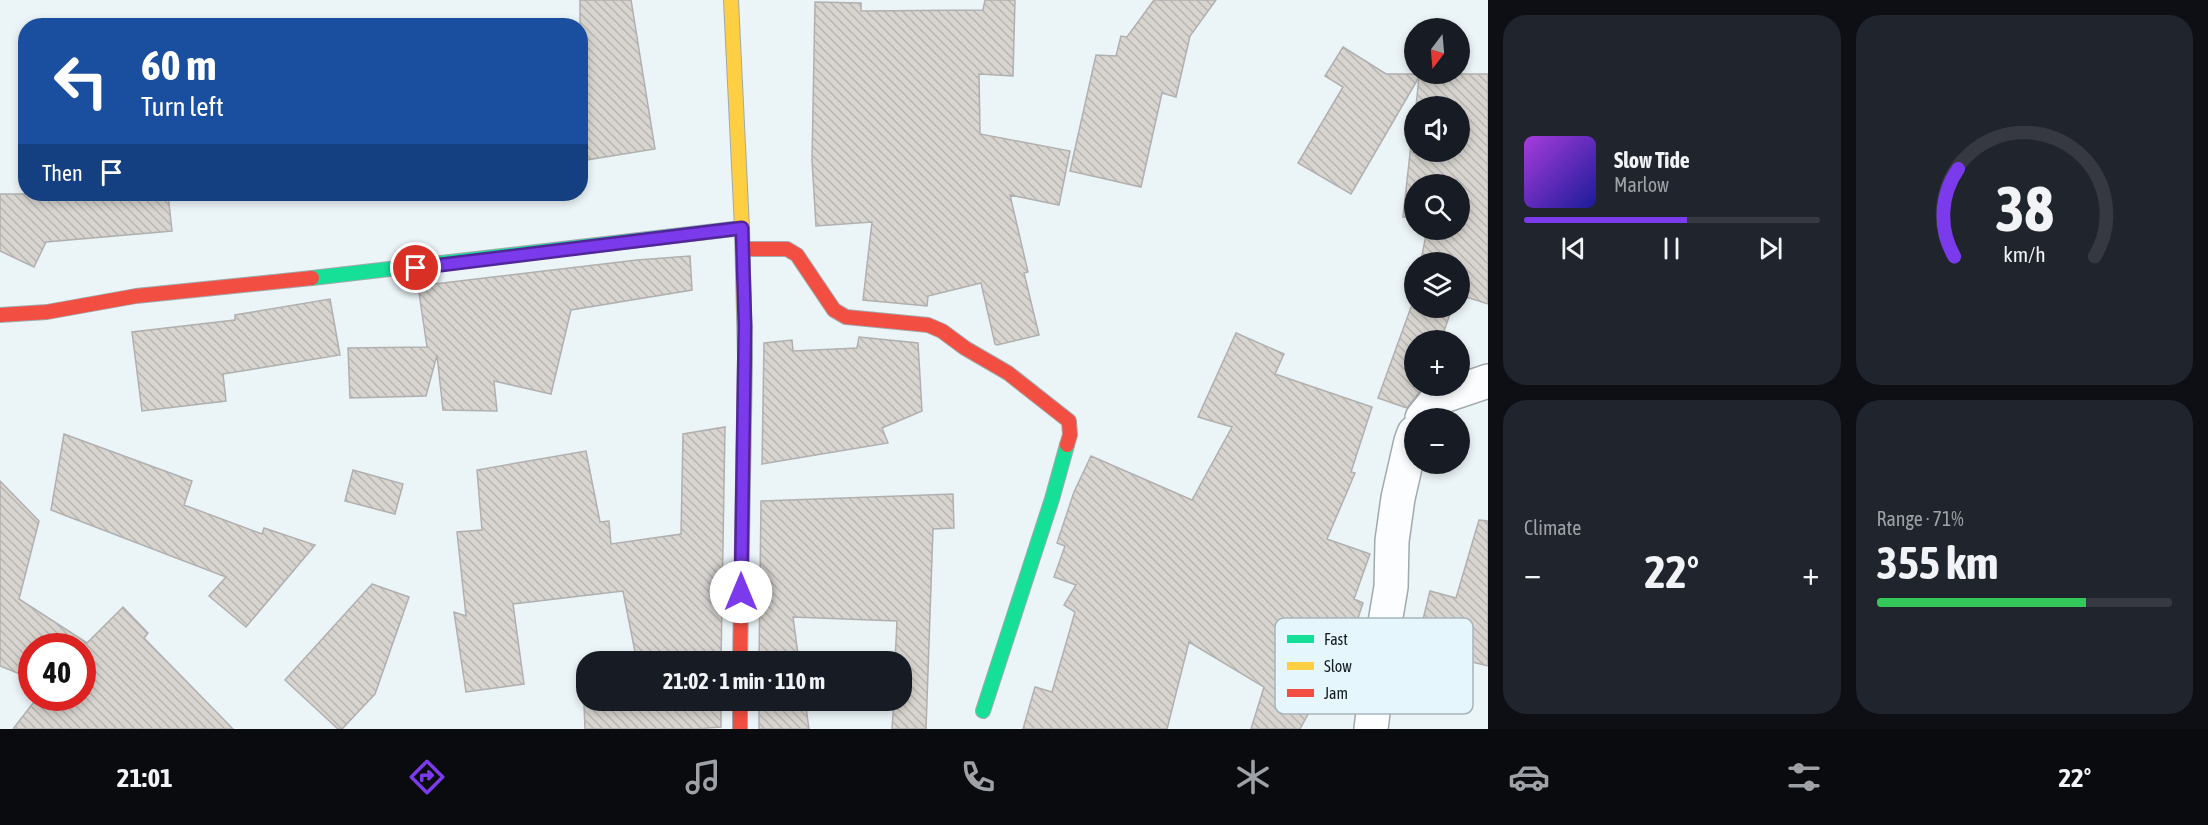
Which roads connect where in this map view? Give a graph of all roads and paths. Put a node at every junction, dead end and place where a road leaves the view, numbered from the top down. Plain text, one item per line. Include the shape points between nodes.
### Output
1 (731, 0) edge
2 (742, 228) junction
3 (743, 249) junction
4 (0, 315) edge
5 (1488, 381) edge
6 (1430, 408) edge
7 (1404, 472) edge
8 (1386, 618) edge
9 (740, 651) edge
10 (740, 711) edge
11 (983, 711) dead end
12 (1373, 714) edge
13 (740, 729) edge
14 (1371, 729) edge

1 - 2 street
2 - 3 street
2 - 4 street via 136,296 47,312
3 - 9 street
3 - 11 street via 787,249 797,255 834,310 846,317 928,326 942,332 1008,373 1069,421 1070,435 1052,499
5 - 6 street via 1438,398
7 - 8 street via 1392,541
10 - 13 street
12 - 14 street

